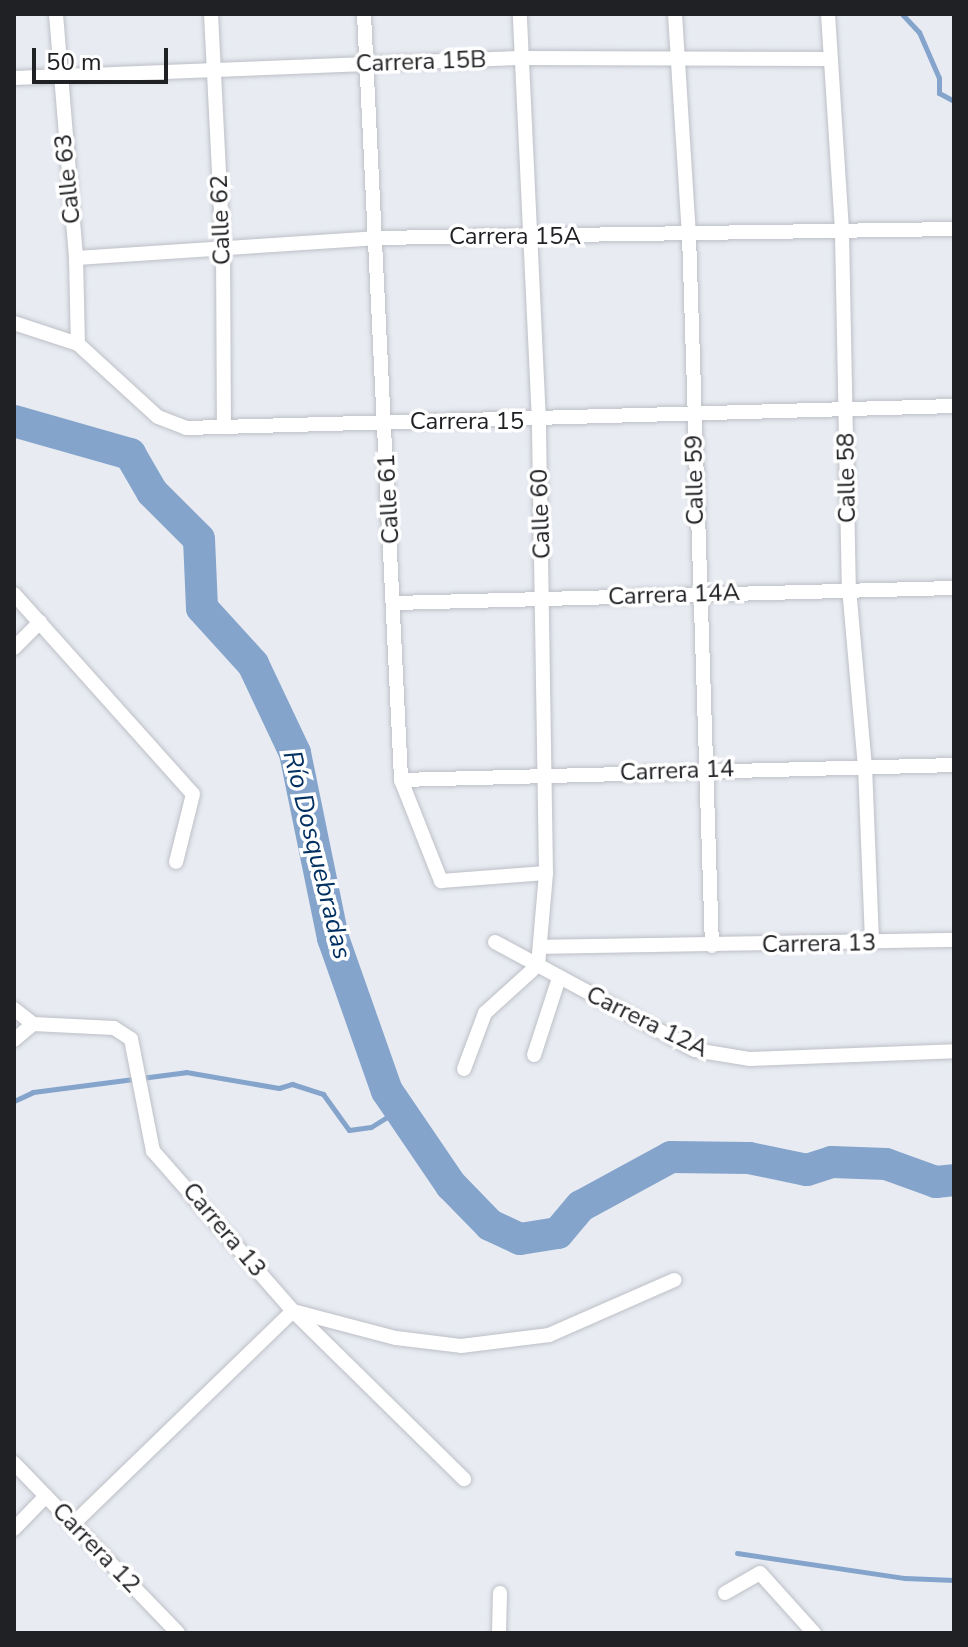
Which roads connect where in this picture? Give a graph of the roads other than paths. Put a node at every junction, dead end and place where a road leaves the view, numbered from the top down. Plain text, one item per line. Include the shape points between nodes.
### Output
1 (56, 14) edge
2 (211, 14) edge
3 (364, 14) edge
4 (520, 14) edge
5 (675, 14) edge
6 (828, 14) edge
7 (520, 58) junction
8 (829, 59) junction
9 (676, 62) junction
10 (366, 64) junction
11 (214, 71) junction
12 (57, 76) junction
13 (14, 78) edge
14 (954, 229) edge
15 (842, 232) junction
16 (689, 235) junction
17 (532, 237) junction
18 (375, 238) junction
19 (223, 247) junction
20 (76, 258) junction
21 (14, 323) edge
22 (78, 344) junction
23 (954, 406) edge
24 (846, 410) junction
25 (693, 414) junction
26 (385, 422) junction
27 (539, 422) junction
28 (224, 426) junction
29 (849, 588) junction
30 (954, 588) edge
31 (698, 593) junction
32 (14, 594) edge
33 (544, 600) junction
34 (395, 603) junction
35 (40, 622) junction
36 (14, 648) edge
37 (954, 765) edge
38 (865, 766) junction
39 (704, 770) junction
40 (546, 776) junction
41 (401, 780) junction
42 (176, 862) dead end
43 (546, 873) junction
44 (954, 940) edge
45 (495, 942) dead end
46 (872, 943) junction
47 (712, 946) junction
48 (540, 947) junction
49 (538, 965) junction
50 (559, 978) junction
51 (14, 1009) edge
52 (33, 1024) junction
53 (14, 1040) edge
54 (954, 1051) edge
55 (534, 1055) dead end
56 (464, 1069) dead end
57 (674, 1280) dead end
58 (293, 1311) junction
59 (14, 1463) edge
60 (464, 1479) dead end
61 (46, 1496) junction
62 (73, 1524) junction
63 (14, 1529) edge
64 (500, 1593) dead end
65 (725, 1593) dead end
66 (178, 1633) edge
67 (499, 1633) edge
68 (814, 1633) edge

1 - 12 street, Calle 63
2 - 11 street, Calle 62
3 - 10 street, Calle 61
4 - 7 street, Calle 60
5 - 9 street, Calle 59
6 - 8 street, Calle 58
7 - 9 street, Carrera 15B
7 - 10 street, Carrera 15B
7 - 17 street, Calle 60
8 - 9 street, Carrera 15B
8 - 15 street, Calle 58
9 - 16 street, Calle 59
10 - 11 street, Carrera 15B
10 - 18 street, Calle 61
11 - 12 street, Carrera 15B
11 - 19 street, Calle 62
12 - 13 street, Carrera 15B
12 - 20 street, Calle 63
14 - 15 street, Carrera 15A
15 - 16 street, Carrera 15A
15 - 24 street, Calle 58
16 - 17 street, Carrera 15A
16 - 25 street, Calle 59
17 - 18 street, Carrera 15A
17 - 27 street, Calle 60
18 - 19 street, Carrera 15A
18 - 26 street, Calle 61
19 - 20 street, Carrera 15A
19 - 28 street, Calle 62
20 - 22 street, Calle 63
21 - 22 street, Carrera 15
22 - 28 street, Carrera 15 via 158,417 186,428
23 - 24 street, Carrera 15
24 - 25 street, Carrera 15
24 - 29 street, Calle 58
25 - 27 street, Carrera 15
25 - 31 street, Calle 59
26 - 27 street, Carrera 15
26 - 28 street, Carrera 15
26 - 34 street, Calle 61
27 - 33 street, Calle 60
29 - 30 street, Carrera 14A
29 - 31 street, Carrera 14A
29 - 38 street, Calle 58
31 - 33 street, Carrera 14A
31 - 39 street, Calle 59
32 - 35 street
33 - 34 street, Carrera 14A
33 - 40 street, Calle 60
34 - 41 street, Calle 61
35 - 36 street
35 - 42 street via 193,794
37 - 38 street, Carrera 14
38 - 39 street, Carrera 14
38 - 46 street, Calle 58
39 - 40 street, Carrera 14
39 - 47 street, Calle 59
40 - 41 street, Carrera 14
40 - 43 street, Calle 60
41 - 43 street, Calle 61 via 441,881
43 - 48 street, Calle 60
44 - 46 street, Carrera 13
45 - 49 street, Carrera 12A
46 - 47 street, Carrera 13
47 - 48 street, Carrera 13
48 - 49 street, Calle 60
49 - 50 street, Carrera 12A
49 - 56 street via 485,1013
50 - 54 street, Carrera 12A via 695,1050 721,1056
50 - 55 street
51 - 52 street
52 - 53 street
52 - 58 street, Carrera 13 via 124,1031 131,1039 153,1151
57 - 58 street via 549,1335 461,1346 396,1338
58 - 60 street, Carrera 13
58 - 62 street
59 - 61 street, Carrera 12
61 - 62 street, Carrera 12
61 - 63 street
62 - 66 street, Carrera 12
64 - 67 street
65 - 68 street via 760,1573

